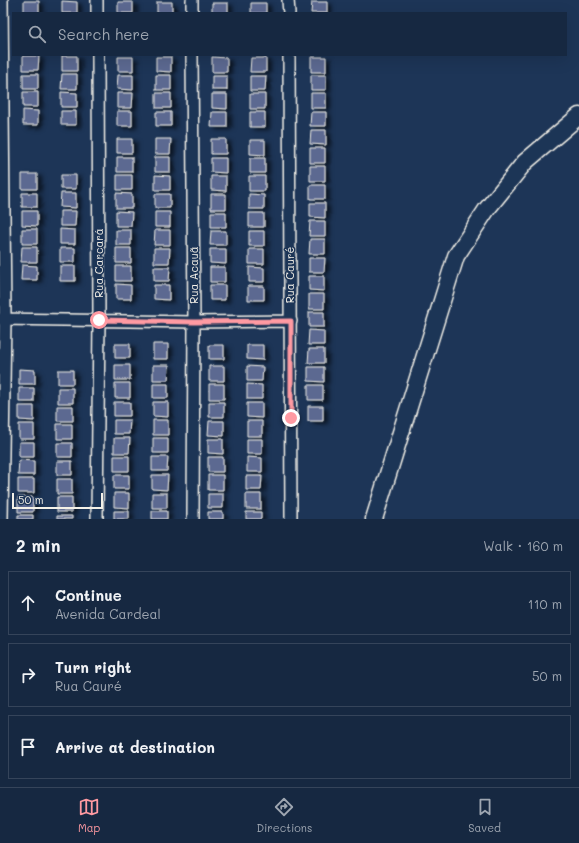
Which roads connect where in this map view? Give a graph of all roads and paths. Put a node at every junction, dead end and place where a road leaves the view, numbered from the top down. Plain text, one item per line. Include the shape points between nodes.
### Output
1 (2, 0) edge
2 (97, 0) edge
3 (192, 0) edge
4 (288, 0) edge
5 (97, 12) edge
6 (192, 12) edge
7 (288, 12) edge
8 (98, 56) edge
9 (192, 56) edge
10 (289, 56) edge
11 (579, 116) edge
12 (2, 319) edge
13 (99, 320) junction
14 (291, 321) junction
15 (194, 322) junction
16 (2, 519) edge
17 (97, 519) edge
18 (192, 519) edge
19 (291, 519) edge
20 (374, 519) edge

1 - 12 street
2 - 5 street
3 - 6 street
4 - 7 street
8 - 13 street, Rua Carcará
9 - 15 street, Rua Acauã
10 - 14 street, Rua Cauré
11 - 20 main road via 525,162 487,209 456,256
12 - 13 street
12 - 16 street
13 - 15 street
13 - 17 street, Rua Carcará
14 - 15 street
14 - 19 street, Rua Cauré
15 - 18 street, Rua Acauã

